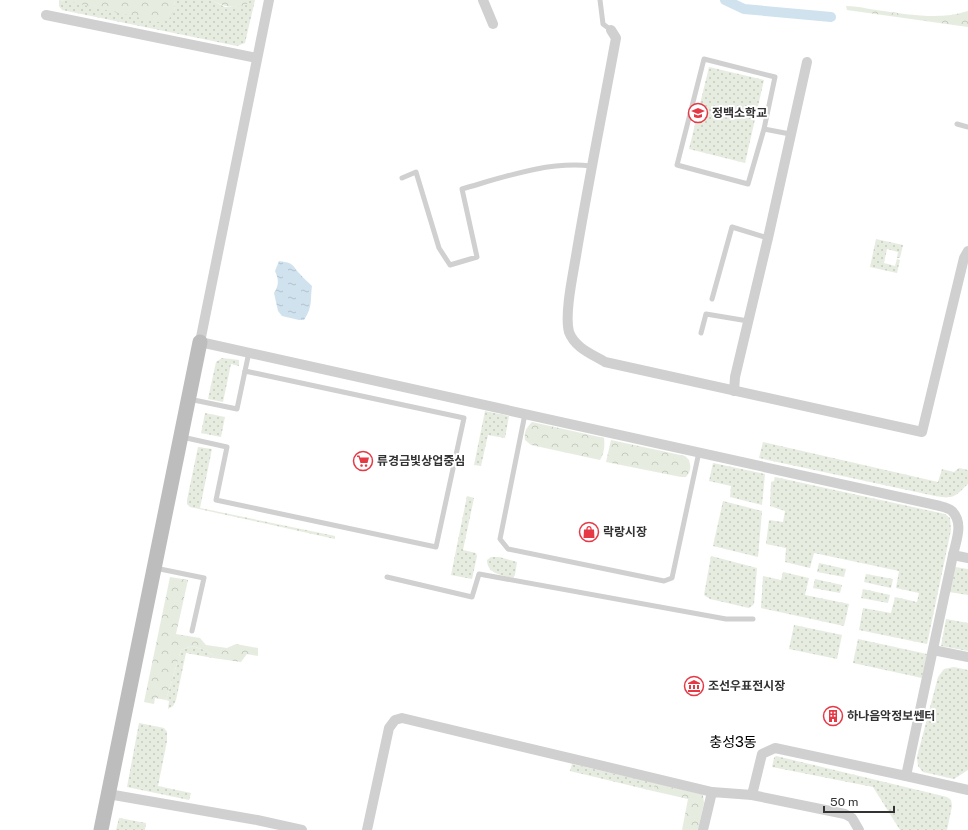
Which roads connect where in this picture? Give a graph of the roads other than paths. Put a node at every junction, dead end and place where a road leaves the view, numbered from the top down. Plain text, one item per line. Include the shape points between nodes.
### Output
1 (269, 0) edge
2 (483, 0) edge
3 (600, 0) edge
4 (46, 15) dead end
5 (493, 24) dead end
6 (611, 30) joint
7 (257, 58) junction
8 (807, 62) dead end
9 (957, 124) dead end
10 (968, 127) edge
11 (764, 129) junction
12 (790, 134) junction
13 (591, 166) junction
14 (402, 178) dead end
15 (768, 238) junction
16 (968, 251) edge
17 (712, 299) dead end
18 (748, 321) junction
19 (701, 333) dead end
20 (200, 342) junction
21 (249, 352) junction
22 (245, 371) junction
23 (734, 391) junction
24 (188, 398) junction
25 (525, 413) junction
26 (181, 437) junction
27 (699, 452) junction
28 (953, 555) junction
29 (968, 558) edge
30 (154, 568) junction
31 (387, 577) dead end
32 (753, 619) dead end
33 (192, 631) dead end
34 (933, 650) junction
35 (968, 657) edge
36 (906, 776) junction
37 (968, 790) edge
38 (712, 792) junction
39 (108, 794) junction
40 (752, 795) junction
41 (101, 830) edge
42 (302, 830) edge
43 (367, 830) edge
44 (703, 830) edge
45 (859, 830) edge

1 - 7 street
2 - 5 street
3 - 6 lane via 603,24
4 - 7 street
6 - 13 street via 616,38
7 - 20 street
8 - 12 street
9 - 10 lane
11 - 11 lane via 748,184 676,165 704,59 775,77
11 - 12 lane
12 - 15 street
13 - 14 lane via 576,165 533,170 462,188 477,257 450,265 439,248 416,172
13 - 23 street via 571,284 568,317 570,332 579,347 605,362
15 - 17 lane via 732,227
15 - 18 street
16 - 23 street via 964,258 922,432
18 - 19 lane via 706,314
18 - 23 street
20 - 21 street
20 - 24 main road
21 - 22 lane
21 - 25 street
22 - 24 lane via 237,409
22 - 26 lane via 464,418 436,547 216,500 228,447
24 - 26 main road
25 - 27 street
25 - 27 lane via 500,540 508,549 664,582 672,578
26 - 30 main road
27 - 28 street via 951,510 958,520
28 - 29 street
28 - 34 street
30 - 33 lane via 204,578
30 - 39 main road
31 - 32 lane via 472,598 479,574 726,619
34 - 35 street
34 - 36 street
36 - 37 street
36 - 40 street via 775,748 762,754
38 - 40 street
38 - 43 street via 402,718 395,720 389,728
38 - 44 street
39 - 41 main road
39 - 42 street
40 - 45 street via 845,814 852,818

